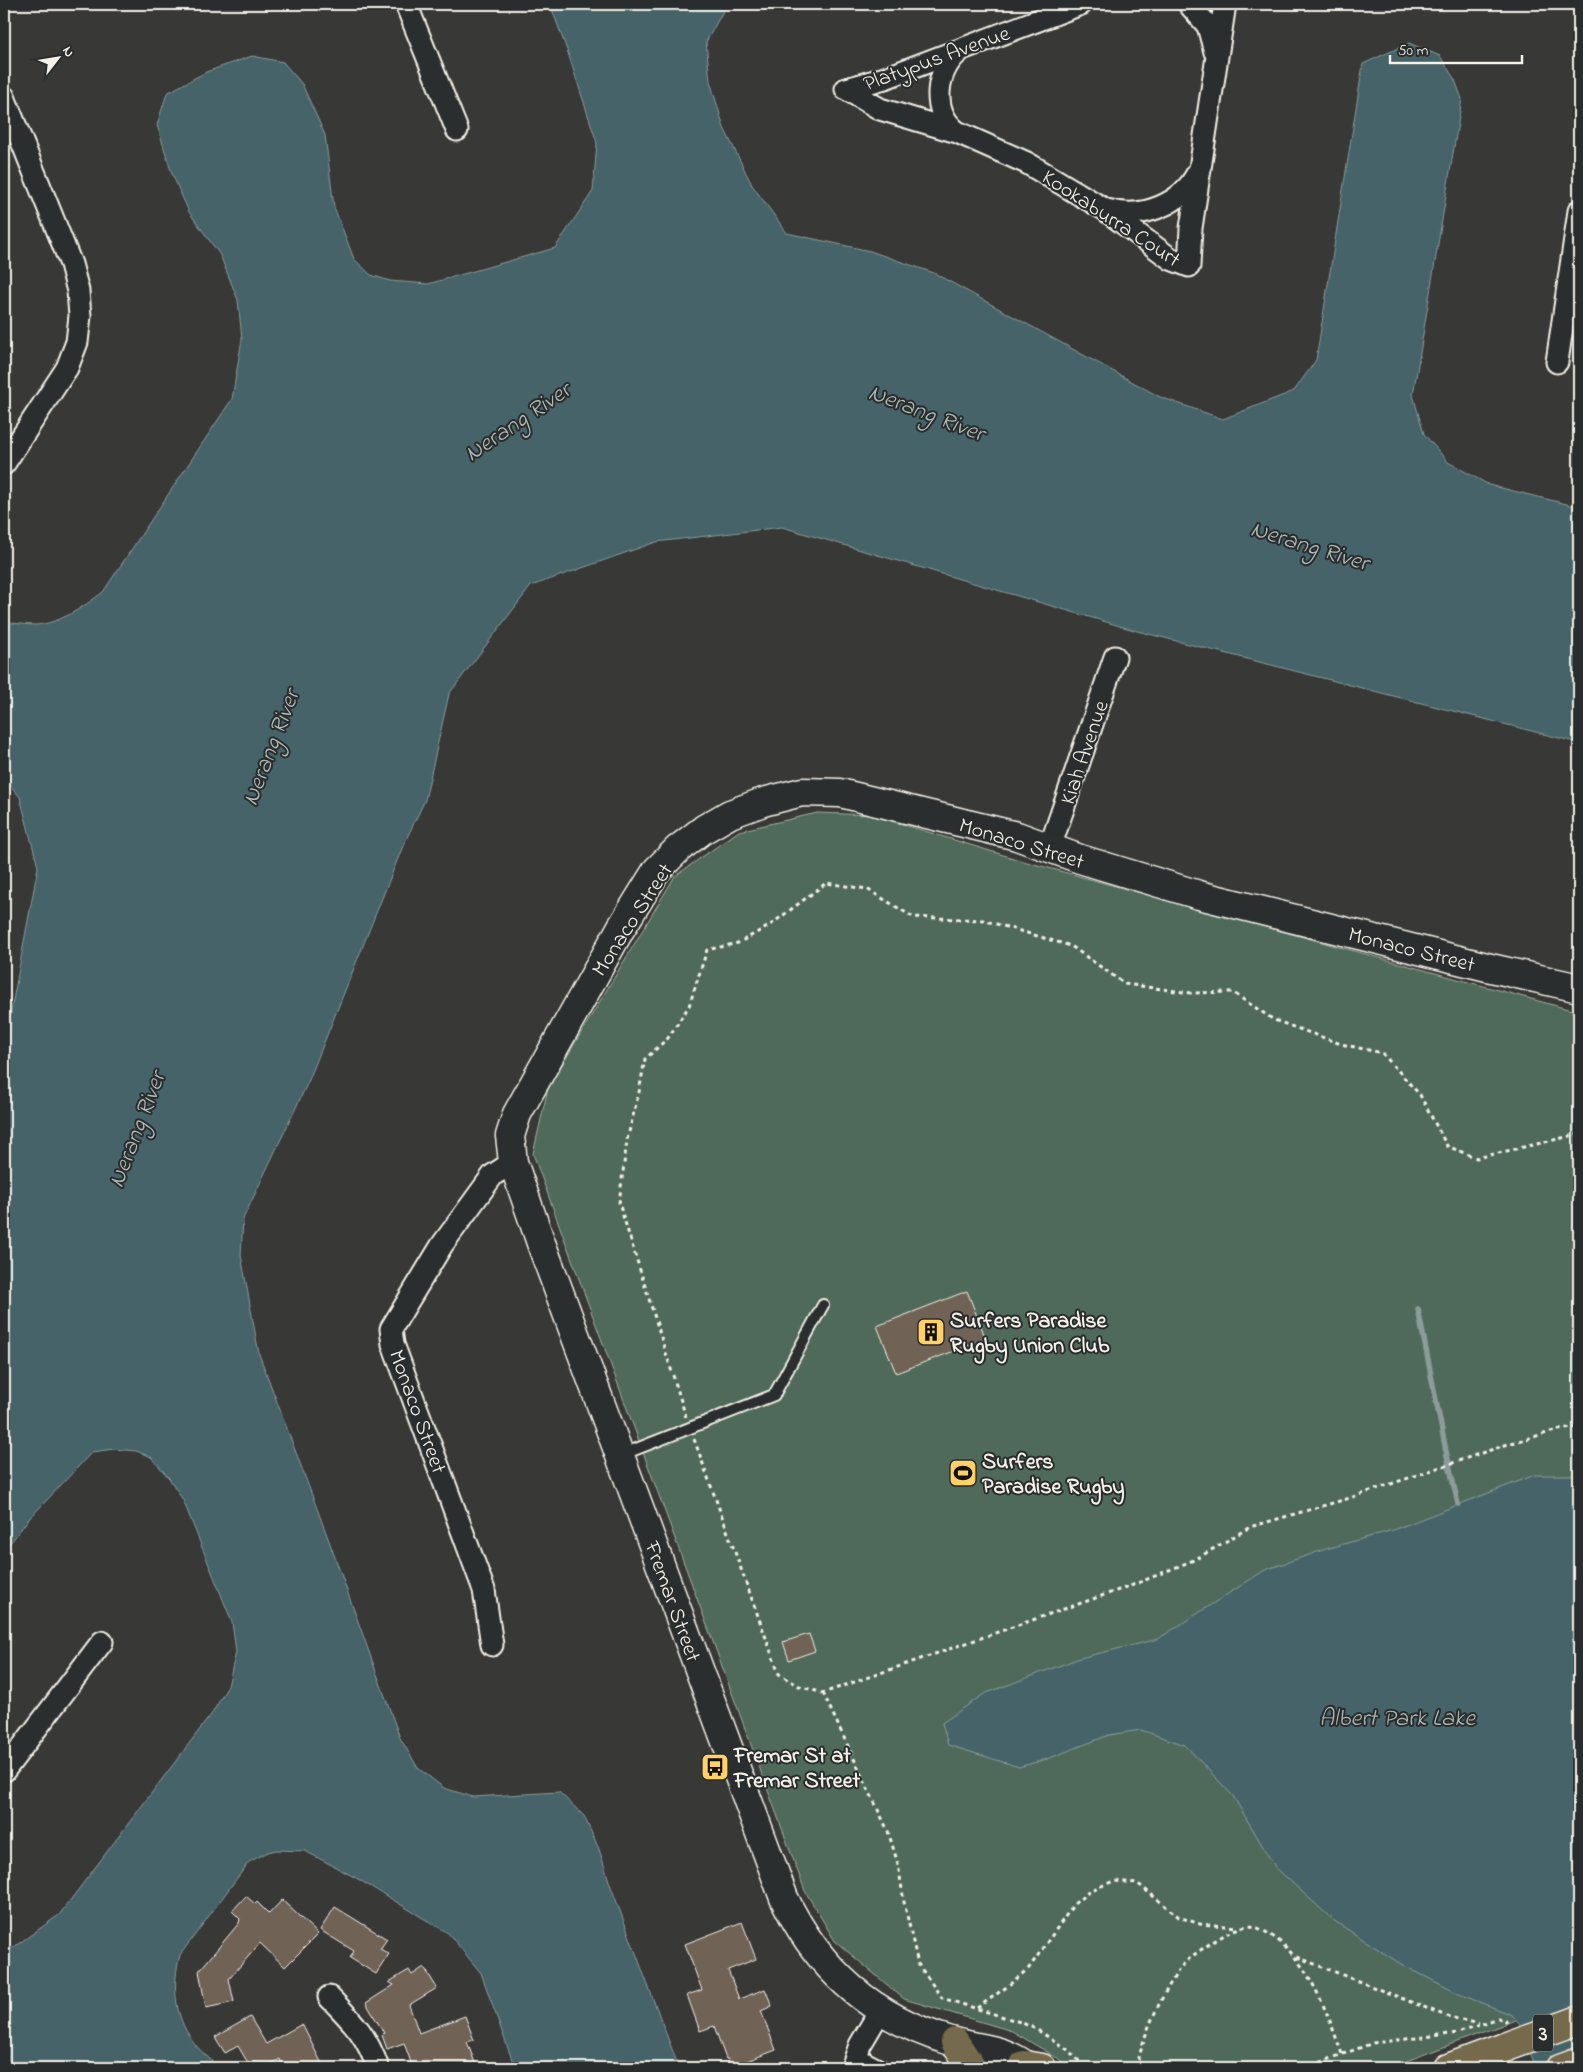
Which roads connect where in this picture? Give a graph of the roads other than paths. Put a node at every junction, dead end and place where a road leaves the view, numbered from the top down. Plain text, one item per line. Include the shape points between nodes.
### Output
1 (406, 4) edge
2 (1081, 4) edge
3 (1189, 4) edge
4 (1225, 4) edge
5 (1233, 4) edge
6 (1221, 32) junction
7 (965, 48) junction
8 (1215, 65) junction
9 (846, 89) joint
10 (4, 97) edge
11 (457, 130) dead end
12 (957, 132) junction
13 (1200, 164) junction
14 (1104, 210) junction
15 (1579, 211) edge
16 (1557, 362) dead end
17 (4, 464) edge
18 (1115, 657) dead end
19 (1050, 848) junction
20 (1579, 988) edge
21 (513, 1162) junction
22 (823, 1305) dead end
23 (620, 1456) junction
24 (102, 1642) dead end
25 (492, 1645) dead end
26 (4, 1771) edge
27 (329, 1997) dead end
28 (880, 2011) junction
29 (1579, 2020) edge
30 (967, 2053) edge
31 (854, 2061) edge
32 (1579, 2061) edge
33 (1024, 2067) edge
34 (378, 2068) edge
35 (886, 2068) edge
36 (1448, 2068) edge
37 (1560, 2068) edge

1 - 11 street
2 - 7 street, Platypus Avenue
3 - 8 street via 1210,30
4 - 6 street, Kookaburra Court
5 - 6 street
6 - 8 street, Kookaburra Court
7 - 9 street, Platypus Avenue
7 - 12 street via 945,66 939,83 940,105 949,125
8 - 13 street, Kookaburra Court
9 - 12 street, Kookaburra Court via 888,112
10 - 17 street via 71,264 80,316 77,342 67,368
12 - 14 street, Kookaburra Court via 1027,163
13 - 14 street via 1186,189 1163,206 1132,213
13 - 14 street, Kookaburra Court via 1189,266 1167,256
15 - 16 street
18 - 19 street, Kiah Avenue
19 - 20 street, Monaco Street via 1199,895
19 - 21 street, Monaco Street via 1017,836 840,793 802,792 763,802 730,814 704,829 657,870 621,928 517,1114 510,1136
21 - 23 street, Fremar Street
21 - 25 street, Monaco Street via 493,1175 447,1237 392,1329 393,1344 484,1590
22 - 23 lane via 774,1395
23 - 28 street, Fremar Street via 784,1898 821,1958
24 - 26 street
27 - 34 street via 356,2024 370,2045
28 - 30 street, Fremar Street
28 - 31 street
29 - 36 main road, 3, bridge via 1508,2036
30 - 33 street, Fremar Street via 1001,2051
31 - 35 lane
32 - 37 main road, 3

